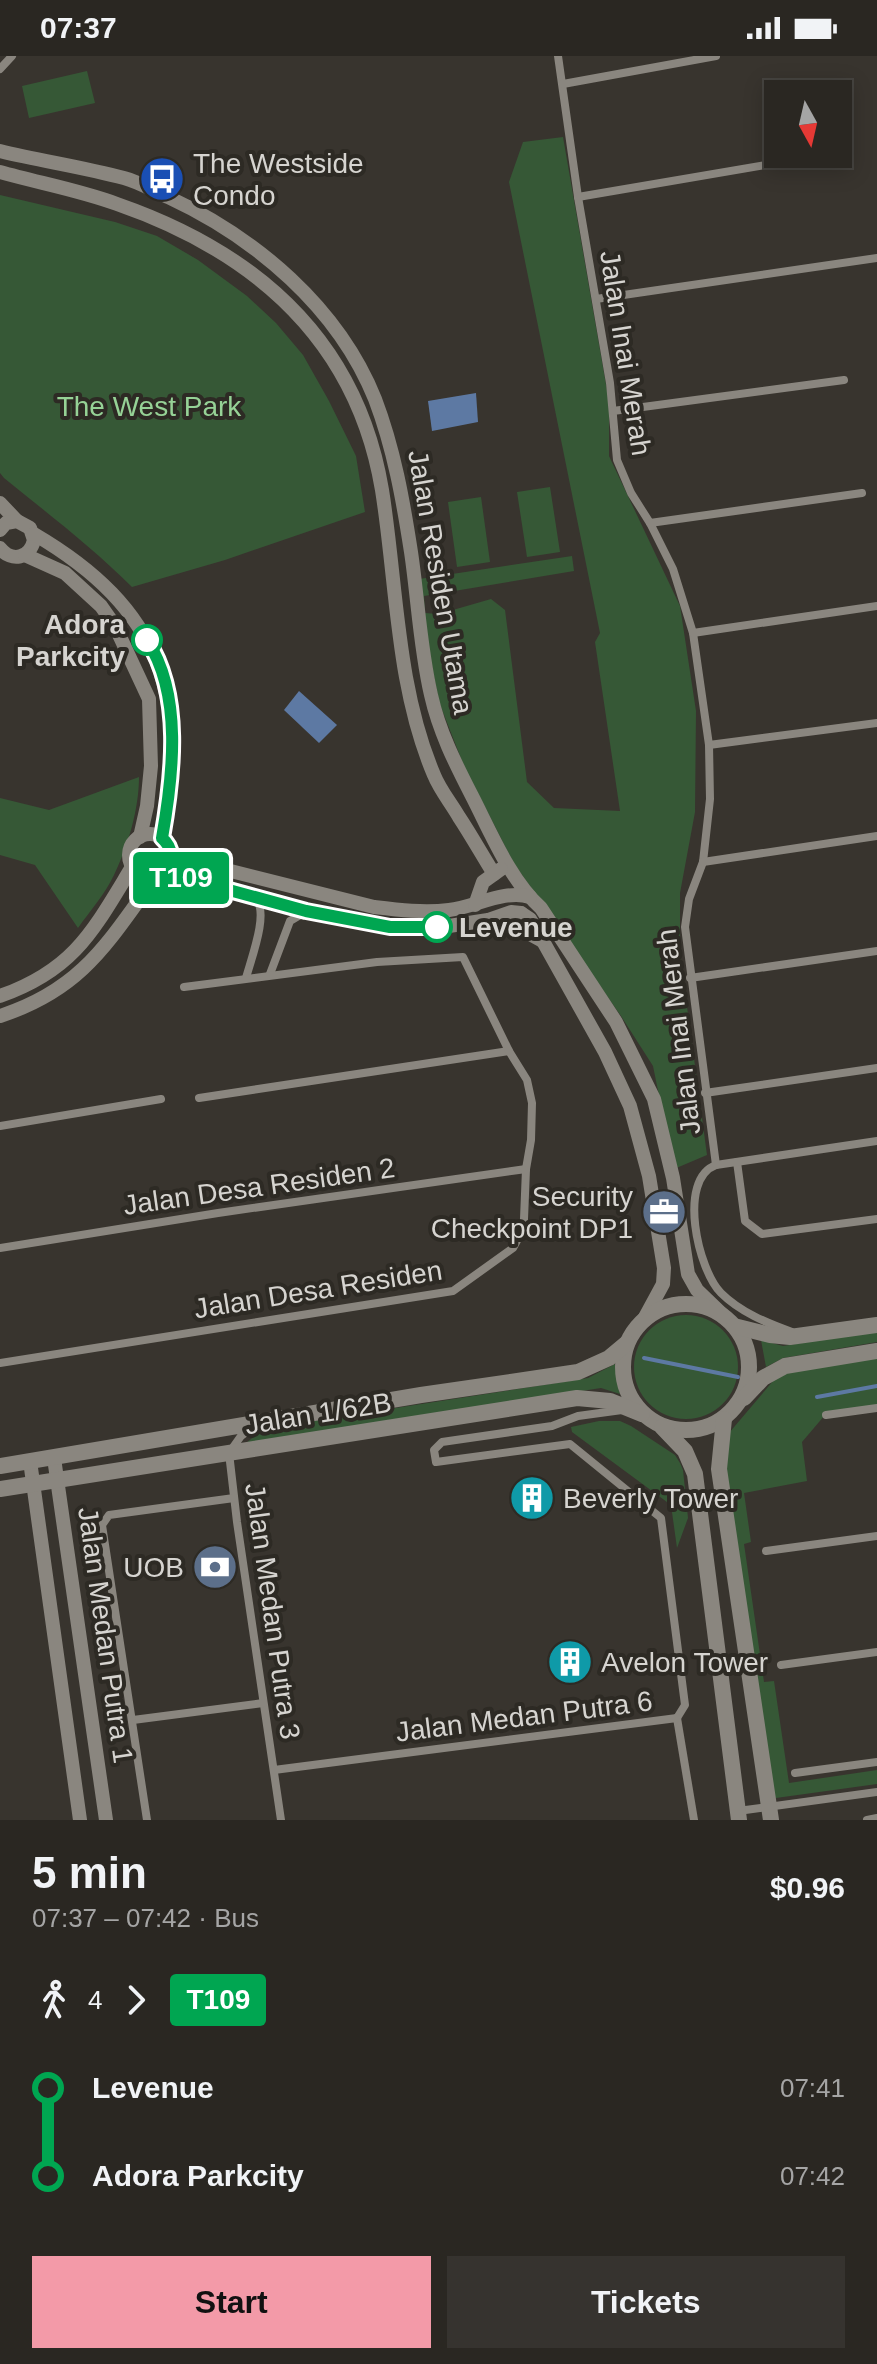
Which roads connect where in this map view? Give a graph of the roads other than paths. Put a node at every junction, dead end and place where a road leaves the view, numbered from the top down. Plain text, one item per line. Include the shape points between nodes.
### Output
1 (12, 56) edge
2 (558, 56) edge
3 (716, 56) edge
4 (0, 69) edge
5 (563, 84) junction
6 (0, 151) edge
7 (764, 165) edge
8 (0, 172) edge
9 (578, 197) junction
10 (877, 258) edge
11 (596, 299) junction
12 (332, 325) junction
13 (317, 337) junction
14 (844, 380) dead end
15 (613, 411) junction
16 (862, 493) dead end
17 (0, 503) edge
18 (17, 521) junction
19 (650, 523) junction
20 (0, 530) edge
21 (34, 534) junction
22 (0, 548) edge
23 (20, 556) junction
24 (0, 565) edge
25 (877, 606) edge
26 (693, 633) junction
27 (877, 723) edge
28 (709, 745) junction
29 (877, 836) edge
30 (140, 837) junction
31 (162, 838) junction
32 (171, 856) junction
33 (703, 862) junction
34 (509, 864) junction
35 (132, 867) junction
36 (160, 874) junction
37 (494, 874) junction
38 (254, 896) junction
39 (530, 897) junction
40 (475, 905) junction
41 (306, 911) junction
42 (521, 913) junction
43 (488, 920) junction
44 (544, 943) junction
45 (877, 951) edge
46 (270, 974) junction
47 (246, 978) junction
48 (690, 978) junction
49 (184, 987) dead end
50 (0, 996) edge
51 (0, 1016) edge
52 (509, 1051) junction
53 (877, 1068) edge
54 (705, 1093) junction
55 (199, 1098) dead end
56 (161, 1099) dead end
57 (0, 1126) edge
58 (877, 1141) edge
59 (737, 1162) junction
60 (716, 1165) junction
61 (526, 1169) junction
62 (877, 1219) edge
63 (0, 1248) edge
64 (644, 1319) junction
65 (729, 1321) junction
66 (877, 1325) edge
67 (805, 1336) junction
68 (627, 1343) junction
69 (877, 1351) edge
70 (0, 1363) edge
71 (738, 1405) junction
72 (877, 1408) edge
73 (638, 1412) junction
74 (826, 1415) dead end
75 (724, 1419) junction
76 (261, 1422) junction
77 (662, 1427) junction
78 (229, 1453) junction
79 (54, 1458) junction
80 (30, 1461) junction
81 (0, 1466) edge
82 (57, 1480) junction
83 (33, 1483) junction
84 (0, 1489) edge
85 (234, 1498) junction
86 (877, 1536) edge
87 (766, 1551) dead end
88 (877, 1652) edge
89 (781, 1665) dead end
90 (263, 1703) junction
91 (677, 1718) junction
92 (133, 1720) junction
93 (877, 1762) edge
94 (274, 1770) junction
95 (795, 1773) dead end
96 (877, 1792) edge
97 (771, 1813) edge
98 (739, 1815) edge
99 (877, 1818) edge
100 (80, 1820) edge
101 (106, 1820) edge
102 (147, 1820) edge
103 (281, 1820) edge
104 (694, 1820) edge
105 (867, 1820) edge

1 - 4 street
2 - 5 street, Jalan Inai Merah
3 - 5 street
5 - 9 street, Jalan Inai Merah
6 - 12 street, Jalan Residen Utama via 126,178 189,207 266,257 299,285
7 - 9 street
8 - 13 street, Jalan Residen Utama via 105,200 180,230 271,287
9 - 11 street, Jalan Inai Merah
10 - 11 street
11 - 15 street, Jalan Inai Merah
12 - 13 street
12 - 34 street, Jalan Residen Utama via 374,396 390,442 431,696 448,751
13 - 37 street, Jalan Residen Utama via 360,412 372,448 407,676 424,746 436,780
14 - 15 street
15 - 19 street, Jalan Inai Merah via 617,460
16 - 19 street
17 - 18 street
18 - 20 street
18 - 21 street
19 - 26 street, Jalan Inai Merah via 678,581
21 - 23 street via 33,546
21 - 31 street via 86,569 113,596 160,666 171,735
22 - 23 street via 7,556
23 - 24 street
23 - 30 street via 65,573 101,606 149,699 151,766
25 - 26 street
26 - 28 street, Jalan Inai Merah
27 - 28 street
28 - 33 street, Jalan Inai Merah
29 - 33 street
30 - 31 street
30 - 35 street via 129,853
31 - 32 street
32 - 36 street
32 - 40 street via 374,907 432,911
33 - 48 street, Jalan Inai Merah via 686,911
34 - 37 street
34 - 39 street, Jalan Residen Utama
35 - 36 street via 143,875
35 - 50 street via 71,956 40,980
36 - 38 street
36 - 51 street via 81,973 52,995
37 - 40 street via 479,889
38 - 41 street
38 - 47 street via 262,913
39 - 40 street via 514,895
39 - 42 street
39 - 65 street, Jalan Residen Utama via 616,1022 654,1099 688,1274
41 - 43 street via 415,929
41 - 46 street via 290,921
42 - 43 street
42 - 44 street
43 - 44 street via 512,924
44 - 64 street via 618,1079 647,1165 664,1277
45 - 48 street
46 - 47 street, Jalan Desa Residen
46 - 52 street, Jalan Desa Residen via 463,957
47 - 49 street, Jalan Desa Residen
48 - 54 street, Jalan Inai Merah
52 - 55 street
52 - 61 street, Jalan Desa Residen via 527,1080 532,1103
53 - 54 street
54 - 60 street, Jalan Inai Merah
56 - 57 street
58 - 59 street
59 - 60 street
59 - 62 street via 745,1221 755,1231 769,1234
60 - 67 street via 702,1174 695,1199 699,1242 710,1278 744,1310
61 - 63 street, Jalan Desa Residen 2
61 - 70 street, Jalan Desa Residen via 524,1219 513,1248 453,1291
64 - 65 main road via 675,1305 693,1304
64 - 68 main road
65 - 67 main road via 770,1335
65 - 71 main road via 746,1344 750,1365
66 - 67 main road
68 - 73 main road via 623,1381
68 - 76 main road, Jalan 1/62B via 578,1372
69 - 71 main road via 785,1366 763,1378
71 - 75 main road
72 - 74 street
73 - 77 main road
73 - 78 main road, Jalan 1/62B via 610,1401 577,1398
73 - 91 street via 592,1413 552,1426 442,1442 434,1450 436,1462 570,1444 661,1518 685,1705
75 - 77 main road via 683,1431
75 - 97 main road via 719,1469
76 - 78 street, Jalan Medan Putra 3
76 - 79 main road, Jalan 1/62B
77 - 98 main road via 685,1451 695,1474
78 - 82 main road, Jalan 1/62B
78 - 85 street, Jalan Medan Putra 3
79 - 80 main road, Jalan 1/62B
79 - 82 street, Jalan Medan Putra 1
80 - 81 main road, Jalan 1/62B
80 - 83 street, Jalan Medan Putra 1
82 - 83 main road, Jalan 1/62B
82 - 101 street, Jalan Medan Putra 1
83 - 84 main road, Jalan 1/62B
83 - 100 street, Jalan Medan Putra 1
85 - 90 street, Jalan Medan Putra 3
85 - 92 street, Jalan Medan Putra 1 via 109,1515 102,1525
86 - 87 street
88 - 89 street
90 - 92 street
90 - 94 street, Jalan Medan Putra 3
91 - 94 street, Jalan Medan Putra 6
91 - 104 street, Jalan Medan Putra 6
92 - 102 street, Jalan Medan Putra 1
93 - 95 street
94 - 103 street, Jalan Medan Putra 3
96 - 97 street
97 - 98 street
99 - 105 street

